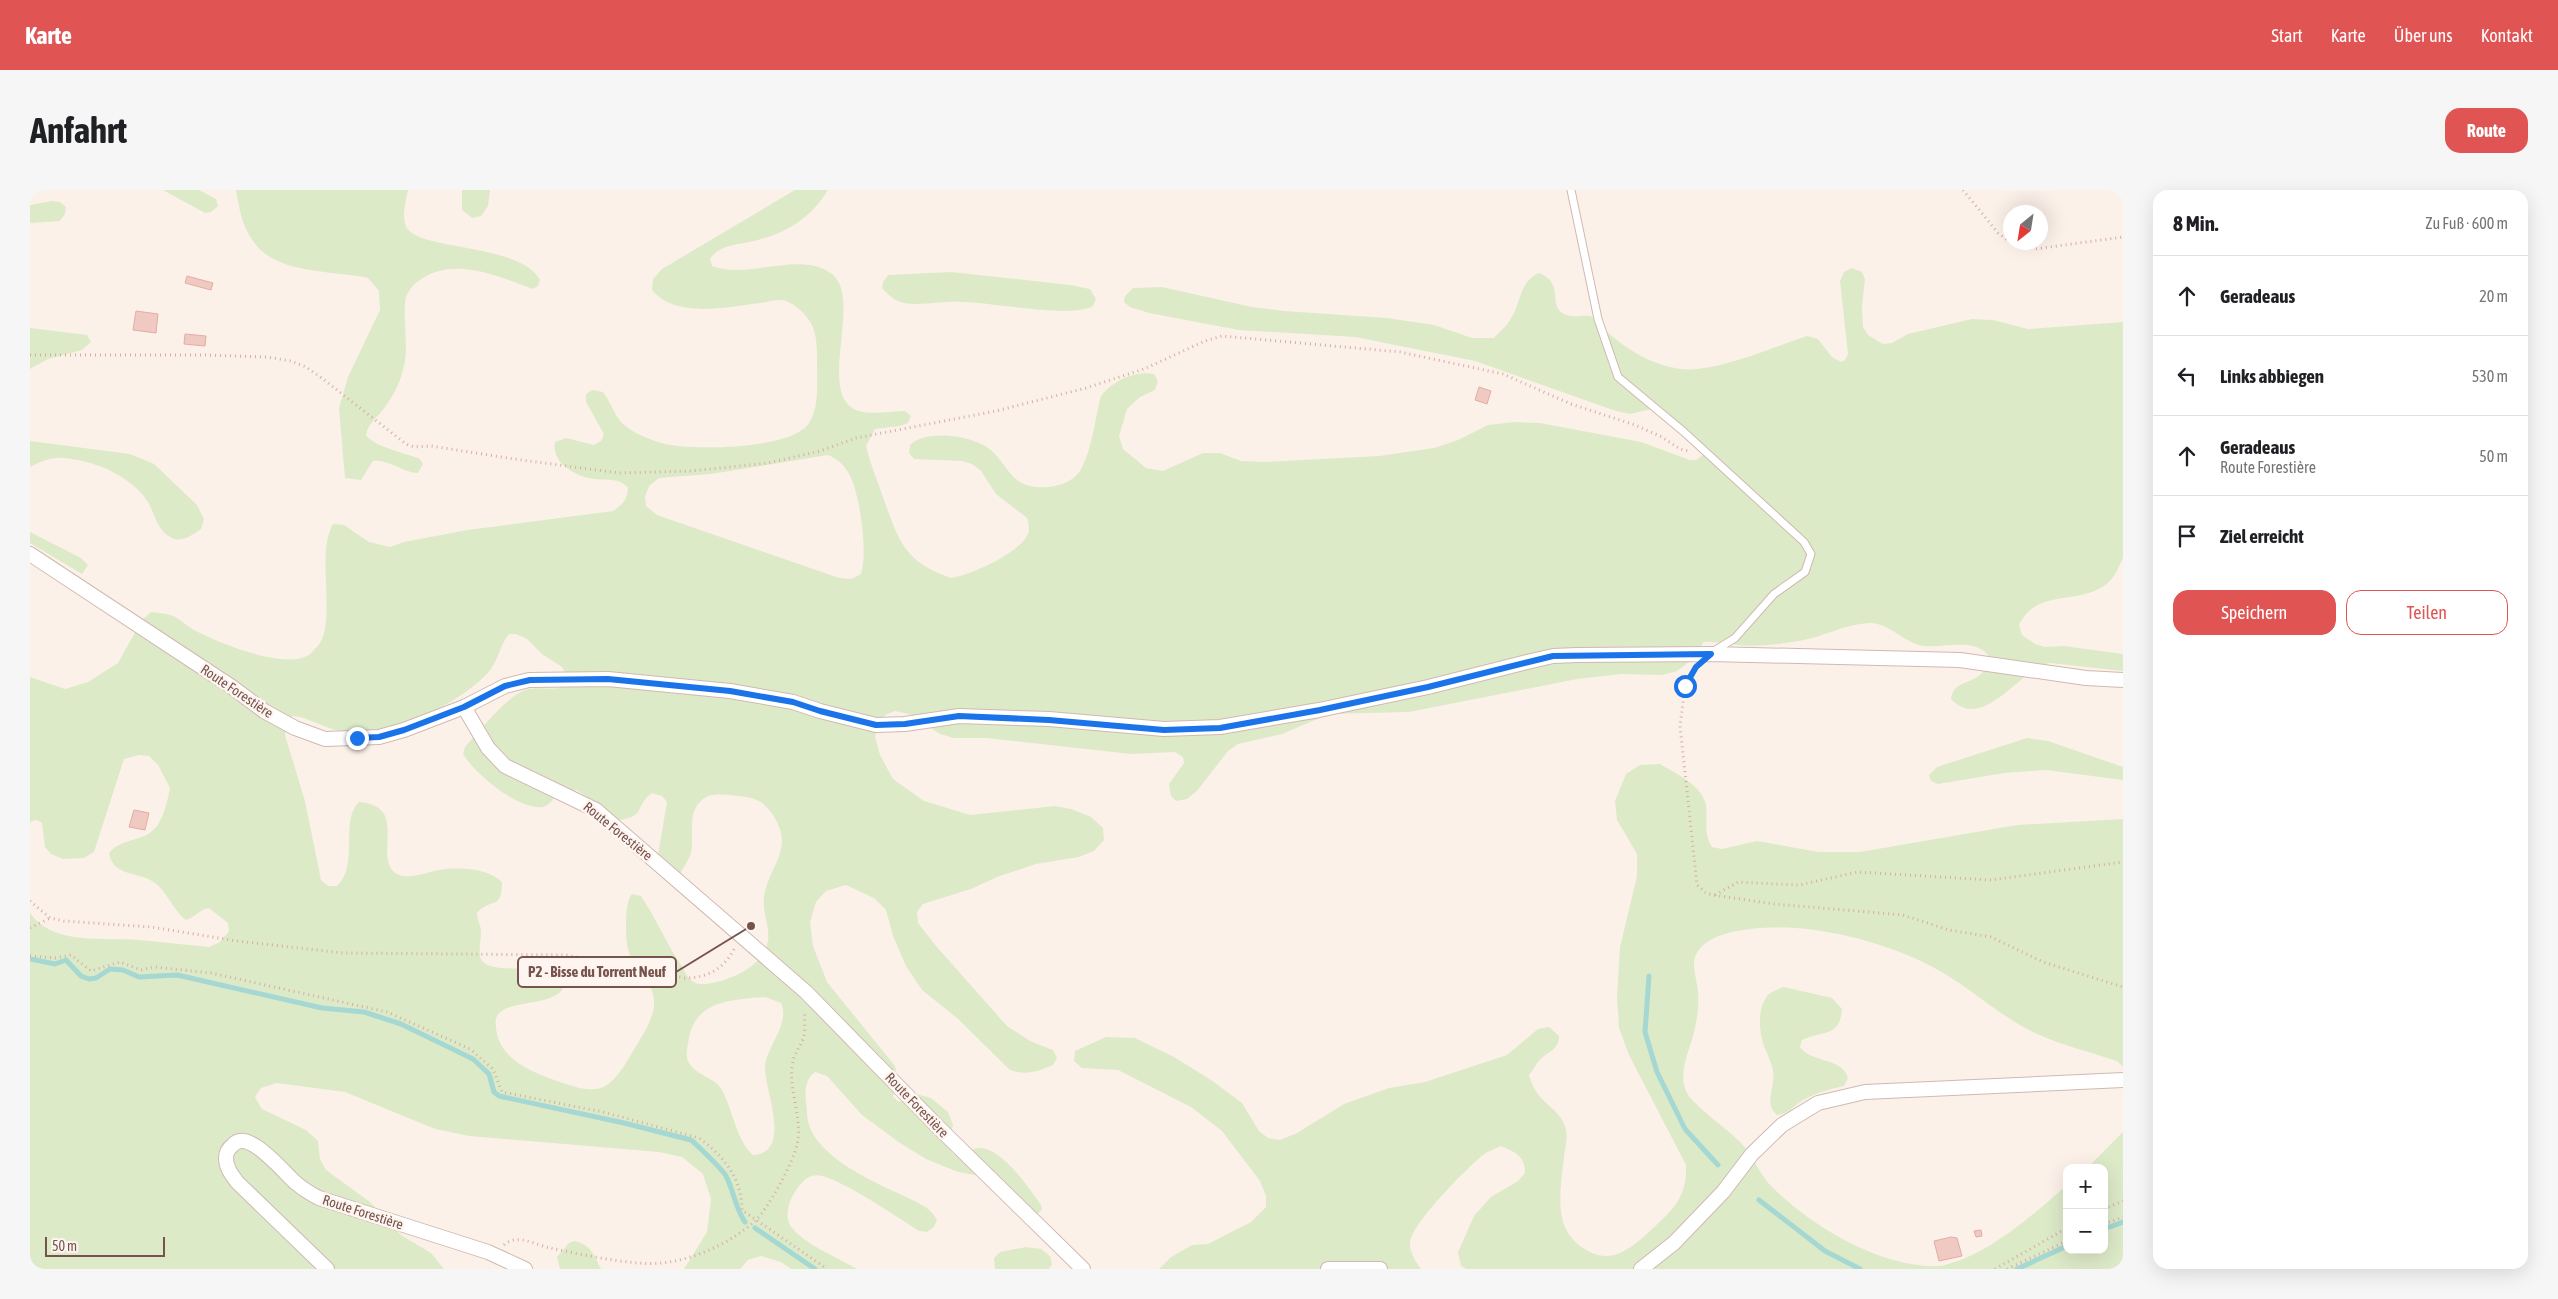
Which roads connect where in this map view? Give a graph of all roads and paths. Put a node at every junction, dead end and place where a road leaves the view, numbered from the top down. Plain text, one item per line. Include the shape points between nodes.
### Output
1 (1571, 190) edge
2 (1962, 190) edge
3 (2003, 236) edge
4 (2123, 237) edge
5 (2048, 247) edge
6 (30, 355) edge
7 (1701, 447) junction
8 (30, 554) edge
9 (1711, 654) junction
10 (2123, 680) edge
11 (464, 707) junction
12 (2123, 862) edge
13 (1713, 895) junction
14 (30, 901) edge
15 (50, 918) junction
16 (30, 928) edge
17 (741, 936) junction
18 (30, 956) edge
19 (2123, 987) edge
20 (806, 992) junction
21 (2123, 1080) edge
22 (2123, 1201) edge
23 (2108, 1207) edge
24 (2123, 1217) edge
25 (757, 1220) junction
26 (2108, 1223) edge
27 (2063, 1230) edge
28 (2063, 1243) edge
29 (498, 1256) junction
30 (327, 1269) edge
31 (526, 1269) edge
32 (827, 1269) edge
33 (1082, 1269) edge
34 (1328, 1269) edge
35 (1380, 1269) edge
36 (1641, 1269) edge
37 (1995, 1269) edge
38 (2007, 1269) edge

1 - 7 lane via 1598,319 1615,372 1627,386
2 - 3 path
4 - 5 path
6 - 7 path via 203,355 291,361 318,375 411,447 431,446 619,473 699,470 791,459 856,438 996,411 1086,388 1144,369 1205,340 1222,336 1393,352 1503,374 1571,404 1635,425 1680,449 1692,451
7 - 9 lane via 1804,542 1811,554 1805,572 1774,594 1735,638
8 - 11 street, Route Forestière via 264,711 295,728 325,739 379,737
9 - 10 street via 1960,660 2086,678
9 - 11 street via 1553,656 1400,693 1220,728 1164,730 959,716 876,725 793,702 730,691 608,679 530,680 505,686
9 - 13 path via 1689,675 1680,726 1696,885
11 - 17 street, Route Forestière via 488,748 505,766 596,810
12 - 13 path via 1992,880 1858,872 1799,885 1738,882
13 - 19 path via 1774,904 1903,915 1948,930 1991,937 2043,962
14 - 15 path
15 - 16 path
15 - 17 path via 144,926 237,941 343,952 566,955 693,978 723,965
17 - 20 street, Route Forestière
18 - 25 path via 55,958 71,954 92,971 120,962 141,970 154,967 211,973 387,1012 470,1049 493,1069 502,1092 603,1112 699,1138 731,1171 742,1192 742,1210
20 - 25 path via 803,1038 795,1052 791,1083 797,1144 783,1179
20 - 33 street, Route Forestière
21 - 36 street via 1865,1092 1818,1103 1782,1124 1674,1243
22 - 23 path
24 - 26 path
25 - 29 path via 706,1251 680,1260 641,1263 520,1240 505,1244
25 - 32 path
27 - 37 path
28 - 38 path
29 - 30 street, Route Forestière via 325,1201 296,1183 256,1146 243,1140 236,1142 226,1155 230,1171 260,1206
29 - 31 street, Route Forestière
34 - 35 street

